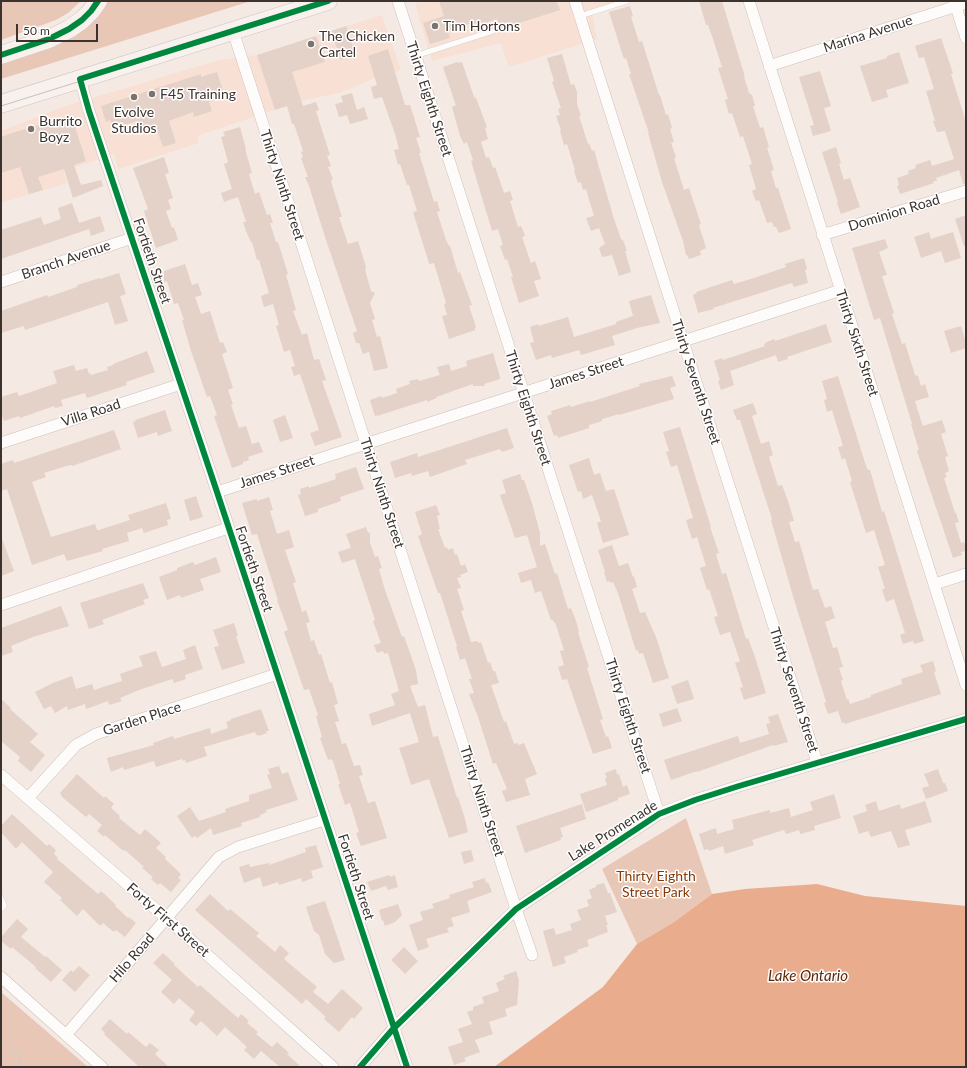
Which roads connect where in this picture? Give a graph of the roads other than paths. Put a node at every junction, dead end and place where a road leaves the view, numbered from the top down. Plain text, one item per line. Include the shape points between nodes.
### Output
1 (98, 1) edge
2 (328, 1) edge
3 (398, 1) edge
4 (575, 1) edge
5 (627, 1) edge
6 (749, 1) edge
7 (959, 3) edge
8 (580, 16) junction
9 (233, 31) junction
10 (493, 31) dead end
11 (966, 38) edge
12 (1, 54) edge
13 (415, 56) junction
14 (769, 66) junction
15 (80, 78) junction
16 (1, 104) edge
17 (966, 191) edge
18 (822, 235) junction
19 (132, 238) junction
20 (1, 282) edge
21 (841, 290) junction
22 (684, 341) junction
23 (181, 384) junction
24 (523, 393) junction
25 (1, 444) edge
26 (366, 444) junction
27 (217, 492) junction
28 (228, 528) junction
29 (966, 574) edge
30 (935, 584) junction
31 (1, 604) edge
32 (277, 674) junction
33 (966, 686) edge
34 (966, 719) edge
35 (817, 762) junction
36 (1, 775) edge
37 (28, 798) junction
38 (659, 814) junction
39 (324, 820) junction
40 (1, 898) edge
41 (516, 908) junction
42 (1, 909) edge
43 (166, 918) junction
44 (532, 955) dead end
45 (1, 978) edge
46 (393, 1029) junction
47 (66, 1035) junction
48 (102, 1067) edge
49 (334, 1067) edge
50 (360, 1067) edge
51 (407, 1067) edge

1 - 12 main road via 82,20 69,29 49,39
2 - 9 main road
3 - 13 street, Thirty Eighth Street
4 - 8 street, Thirty Seventh Street
5 - 8 lane
6 - 14 street, Thirty Sixth Street
7 - 11 street
7 - 14 street, Marina Avenue
8 - 22 street, Thirty Seventh Street
9 - 15 main road
9 - 26 street, Thirty Ninth Street
10 - 13 lane
13 - 24 street, Thirty Eighth Street
14 - 18 street, Thirty Sixth Street
15 - 16 main road
15 - 19 street, Fortieth Street via 88,111
17 - 18 street, Dominion Road
18 - 21 street, Thirty Sixth Street
19 - 20 street, Branch Avenue
19 - 23 street, Fortieth Street
21 - 22 street, James Street
21 - 30 street, Thirty Sixth Street
22 - 24 street, James Street
22 - 35 street, Thirty Seventh Street
23 - 25 street, Villa Road
23 - 27 street, Fortieth Street
24 - 26 street, James Street
24 - 38 street, Thirty Eighth Street
26 - 27 street, James Street
26 - 41 street, Thirty Ninth Street
27 - 28 street, Fortieth Street
28 - 31 street
28 - 32 street, Fortieth Street
29 - 30 street
30 - 33 street, Thirty Sixth Street
32 - 37 street, Garden Place via 96,734 76,745
32 - 39 street, Fortieth Street
34 - 35 street, Lake Promenade
35 - 38 street, Lake Promenade via 695,800
36 - 37 street, Forty First Street
37 - 43 street, Forty First Street
38 - 41 street, Lake Promenade
39 - 43 street, Hilo Road via 238,847 219,857
39 - 46 street, Fortieth Street
40 - 42 lane via 4,905
41 - 44 street, Thirty Ninth Street
41 - 46 street, Lake Promenade
43 - 47 street, Hilo Road
43 - 49 street, Forty First Street
45 - 47 street
46 - 50 street, Lake Promenade
46 - 51 street, Fortieth Street
47 - 48 street

